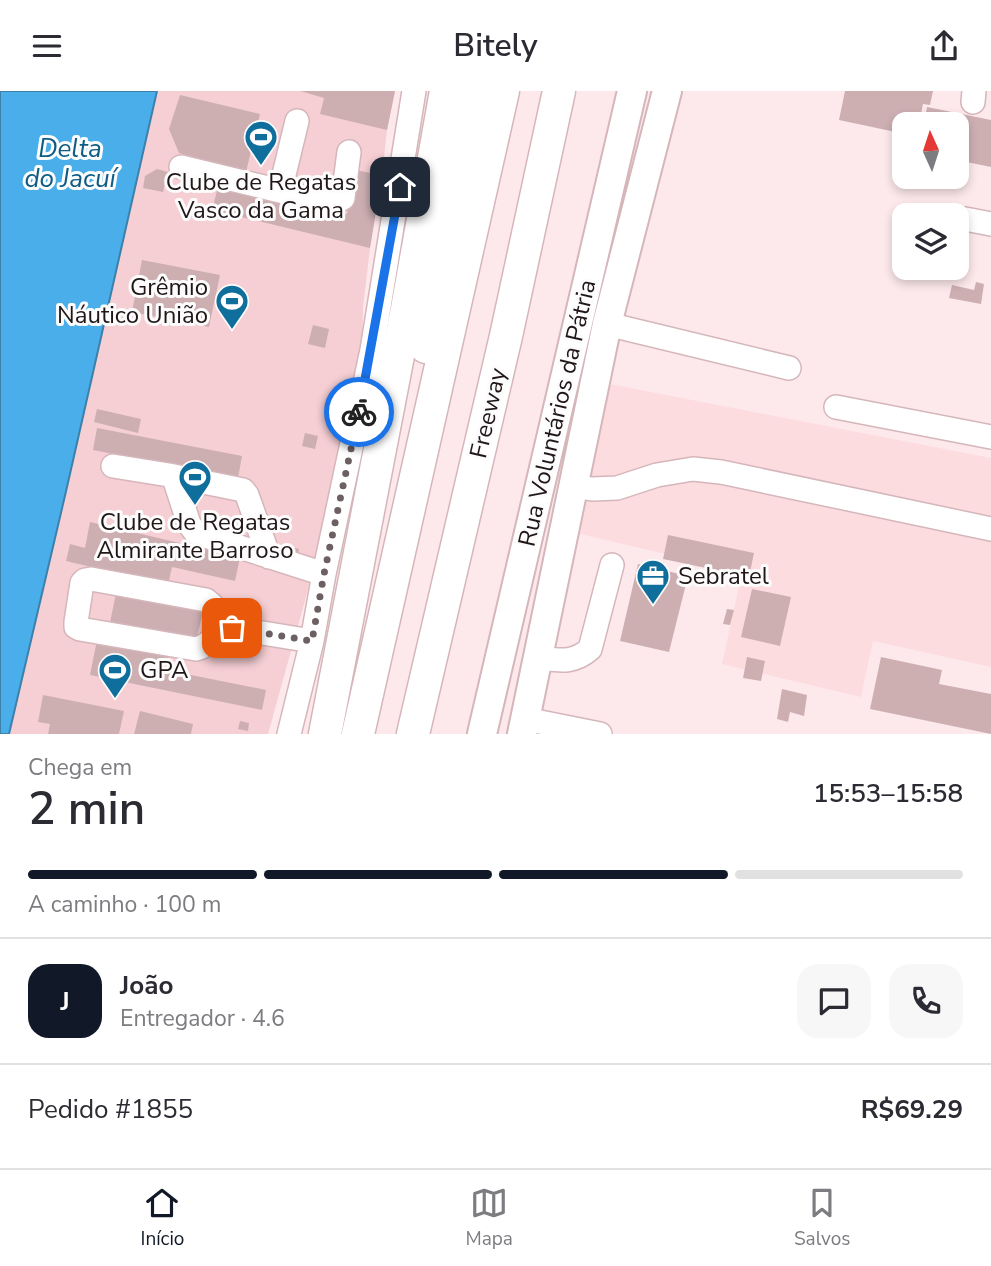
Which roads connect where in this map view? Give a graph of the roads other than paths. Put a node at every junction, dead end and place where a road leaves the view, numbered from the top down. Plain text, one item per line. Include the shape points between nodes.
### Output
1 (414, 91) edge
2 (446, 91) edge
3 (471, 91) edge
4 (503, 91) edge
5 (559, 91) edge
6 (632, 91) edge
7 (667, 91) edge
8 (297, 121) dead end
9 (349, 152) dead end
10 (181, 167) dead end
11 (280, 191) junction
12 (969, 220) edge
13 (991, 224) edge
14 (607, 324) junction
15 (789, 368) dead end
16 (836, 407) dead end
17 (991, 437) edge
18 (113, 466) dead end
19 (169, 475) junction
20 (572, 486) junction
21 (406, 522) junction
22 (991, 529) edge
23 (269, 557) junction
24 (612, 565) dead end
25 (324, 574) junction
26 (222, 629) junction
27 (312, 641) junction
28 (537, 658) junction
29 (523, 726) edge
30 (289, 734) edge
31 (325, 734) edge
32 (358, 734) edge
33 (413, 734) edge
34 (482, 734) edge
35 (489, 734) edge
36 (600, 734) edge

1 - 25 street via 372,350
2 - 31 highway
3 - 21 highway via 404,477
4 - 21 highway
5 - 33 highway, Freeway
6 - 34 main road, Rua Voluntários da Pátria
7 - 14 main road, Rua Voluntários da Pátria
8 - 11 street
9 - 11 street via 343,198 336,202 322,203
10 - 11 street
12 - 13 street
14 - 15 street
14 - 20 main road, Rua Voluntários da Pátria
16 - 17 street
18 - 19 street
19 - 23 street via 196,533
19 - 23 street via 246,492
20 - 22 street via 617,488 693,469
20 - 28 main road, Rua Voluntários da Pátria
21 - 32 highway
23 - 25 street
24 - 28 street via 590,649 580,658
25 - 27 street
26 - 26 street via 206,600 91,579 82,583 76,622 80,629 196,649
26 - 27 street
27 - 30 street
28 - 29 main road, Rua Voluntários da Pátria
29 - 35 main road via 502,726
29 - 36 street

